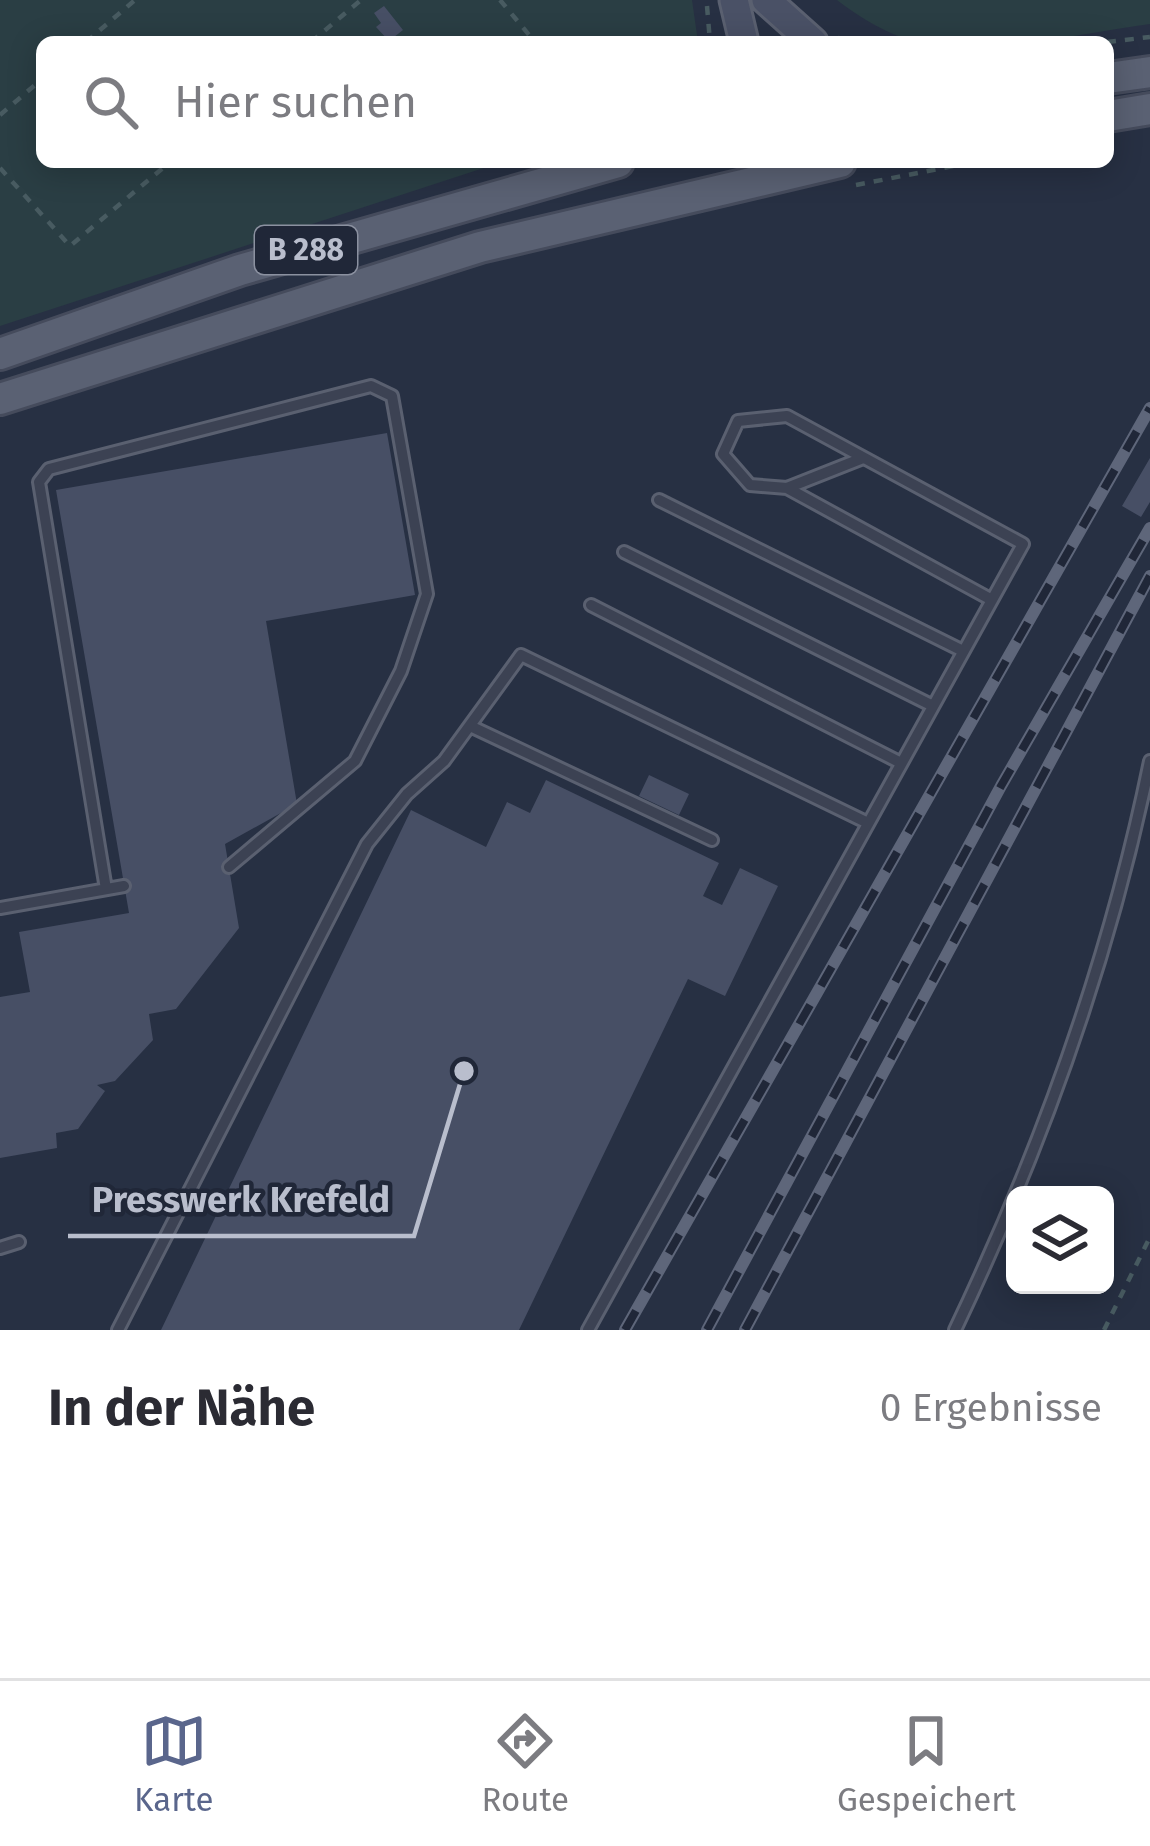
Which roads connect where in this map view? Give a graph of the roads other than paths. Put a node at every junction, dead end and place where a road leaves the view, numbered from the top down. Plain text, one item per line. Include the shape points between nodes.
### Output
1 (734, 0) edge
2 (768, 3) edge
3 (743, 36) edge
4 (777, 36) edge
5 (806, 36) edge
6 (1150, 72) edge
7 (1114, 77) edge
8 (1150, 109) edge
9 (1114, 115) edge
10 (597, 168) edge
11 (829, 170) edge
12 (753, 173) edge
13 (0, 354) edge
14 (0, 399) edge
15 (863, 458) junction
16 (787, 488) junction
17 (659, 500) dead end
18 (624, 552) dead end
19 (992, 599) junction
20 (590, 604) dead end
21 (963, 651) junction
22 (933, 706) junction
23 (470, 726) junction
24 (1150, 761) edge
25 (901, 763) junction
26 (868, 823) junction
27 (712, 840) dead end
28 (229, 867) dead end
29 (124, 886) dead end
30 (106, 889) junction
31 (0, 908) edge
32 (19, 1242) dead end
33 (0, 1248) edge
34 (118, 1330) edge
35 (588, 1330) edge
36 (955, 1330) edge

1 - 3 main road
2 - 4 main road
2 - 5 main road
6 - 7 main road
8 - 9 main road
10 - 13 main road, B 288 via 240,270
11 - 12 main road, B 288
12 - 14 main road, B 288 via 479,247
15 - 16 lane
15 - 16 lane via 787,416 738,422 723,454 750,484
15 - 19 lane via 1023,544
16 - 19 lane
17 - 21 lane
18 - 22 lane
19 - 21 lane
20 - 25 lane
21 - 22 lane
22 - 25 lane
23 - 26 lane via 521,655 530,656
23 - 27 lane
23 - 34 lane via 368,844
24 - 36 lane via 1082,1017
25 - 26 lane
26 - 35 lane
28 - 30 lane via 355,761 401,670 427,594 392,396 384,388 49,469 39,482
29 - 30 lane
30 - 31 lane
32 - 33 lane

